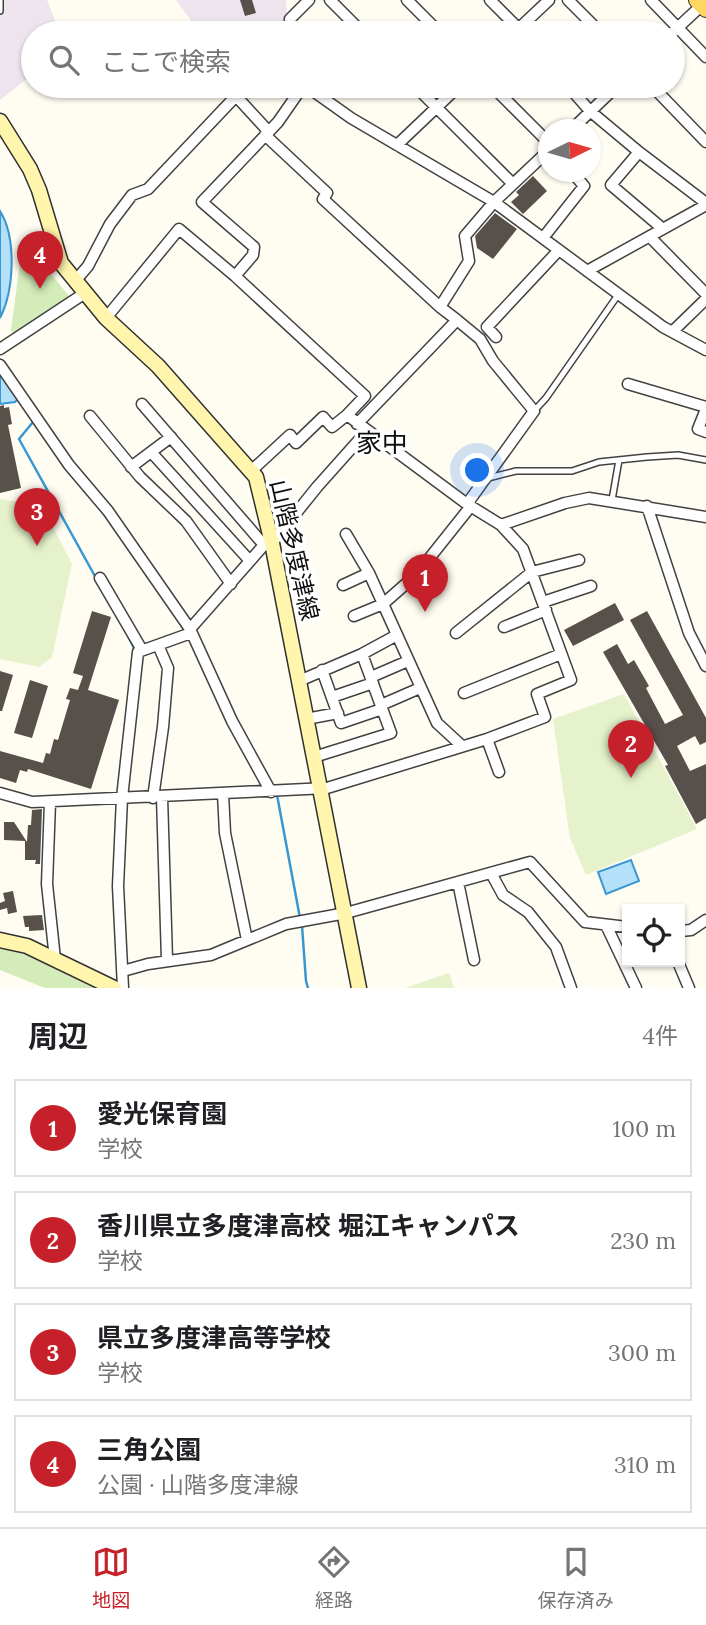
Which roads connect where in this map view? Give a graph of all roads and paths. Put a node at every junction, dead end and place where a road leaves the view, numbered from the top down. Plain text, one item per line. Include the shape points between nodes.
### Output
1 (0, 0) edge
2 (309, 0) edge
3 (330, 0) edge
4 (407, 0) edge
5 (490, 0) edge
6 (549, 0) edge
7 (568, 0) edge
8 (651, 0) edge
9 (702, 5) edge
10 (0, 11) edge
11 (290, 21) edge
12 (351, 21) edge
13 (428, 21) edge
14 (508, 21) edge
15 (529, 21) edge
16 (589, 21) edge
17 (667, 21) edge
18 (685, 21) edge
19 (685, 39) edge
20 (706, 57) edge
21 (234, 98) edge
22 (238, 98) edge
23 (295, 98) edge
24 (322, 98) edge
25 (427, 98) edge
26 (447, 98) edge
27 (504, 98) edge
28 (579, 98) edge
29 (604, 98) edge
30 (664, 98) edge
31 (437, 108) junction
32 (590, 111) junction
33 (582, 119) edge
34 (0, 121) edge
35 (538, 132) edge
36 (267, 133) junction
37 (706, 142) edge
38 (397, 145) junction
39 (639, 152) junction
40 (538, 160) edge
41 (581, 182) edge
42 (513, 184) junction
43 (494, 202) junction
44 (706, 204) edge
45 (663, 229) junction
46 (650, 237) junction
47 (543, 238) junction
48 (559, 250) junction
49 (587, 271) junction
50 (235, 276) junction
51 (81, 286) junction
52 (618, 295) junction
53 (706, 297) edge
54 (440, 307) junction
55 (106, 318) junction
56 (457, 320) junction
57 (672, 332) junction
58 (496, 337) dead end
59 (0, 349) edge
60 (706, 350) edge
61 (0, 365) edge
62 (628, 384) dead end
63 (142, 404) dead end
64 (706, 408) edge
65 (534, 411) junction
66 (347, 415) junction
67 (90, 416) dead end
68 (362, 428) junction
69 (706, 432) edge
70 (171, 438) junction
71 (151, 452) junction
72 (619, 460) junction
73 (706, 460) edge
74 (131, 467) junction
75 (251, 471) junction
76 (485, 479) junction
77 (612, 500) junction
78 (469, 505) junction
79 (647, 506) junction
80 (706, 517) edge
81 (501, 525) junction
82 (346, 534) dead end
83 (268, 544) junction
84 (579, 560) dead end
85 (250, 561) junction
86 (532, 572) junction
87 (369, 573) junction
88 (100, 578) dead end
89 (231, 583) junction
90 (343, 585) dead end
91 (591, 586) dead end
92 (383, 604) junction
93 (545, 606) junction
94 (355, 616) dead end
95 (504, 628) dead end
96 (190, 631) junction
97 (456, 633) dead end
98 (397, 635) junction
99 (158, 645) junction
100 (142, 650) junction
101 (362, 654) junction
102 (561, 654) junction
103 (408, 661) junction
104 (705, 662) edge
105 (322, 670) junction
106 (372, 680) junction
107 (299, 681) junction
108 (420, 688) junction
109 (464, 693) dead end
110 (332, 697) junction
111 (382, 707) junction
112 (338, 713) junction
113 (306, 719) junction
114 (487, 739) junction
115 (462, 746) junction
116 (314, 757) junction
117 (499, 772) dead end
118 (320, 787) junction
119 (271, 792) junction
120 (0, 793) edge
121 (223, 794) junction
122 (122, 798) junction
123 (158, 798) junction
124 (50, 802) junction
125 (491, 873) junction
126 (457, 882) junction
127 (346, 913) junction
128 (706, 920) edge
129 (606, 925) junction
130 (622, 927) edge
131 (685, 931) edge
132 (0, 940) edge
133 (247, 940) junction
134 (55, 959) junction
135 (167, 960) junction
136 (474, 960) dead end
137 (680, 967) edge
138 (123, 971) junction
139 (114, 988) edge
140 (123, 988) edge
141 (359, 988) edge
142 (571, 988) edge
143 (636, 988) edge
144 (689, 988) edge

1 - 10 lane
2 - 11 street
3 - 12 street
4 - 13 street
5 - 14 street
6 - 15 street
7 - 16 street
8 - 17 street
9 - 18 street
19 - 20 street
21 - 51 street via 148,189 132,195 110,224
22 - 36 street
23 - 36 street
24 - 38 street
25 - 31 street
26 - 31 street
27 - 35 street
28 - 32 street
29 - 32 street
30 - 37 street
31 - 38 street
31 - 42 street
32 - 33 street
32 - 39 street
34 - 51 main road, 山階多度津線 via 30,169 61,263
36 - 50 street via 202,202 254,247 253,255
36 - 54 street via 327,192 323,200
38 - 43 street
39 - 44 street
39 - 45 street via 611,185
40 - 42 street
41 - 47 street via 584,186
42 - 43 street
43 - 47 street
43 - 54 street via 465,236 469,261
44 - 45 street
45 - 46 street
46 - 49 street
46 - 53 street
47 - 48 street
48 - 49 street
48 - 58 street via 487,327
49 - 52 street
50 - 55 street via 179,229
50 - 66 street via 365,396
51 - 55 main road, 山階多度津線
51 - 59 street
52 - 57 street
52 - 65 lane
53 - 57 street
54 - 56 street
55 - 75 main road, 山階多度津線 via 158,366
56 - 65 street via 480,339
56 - 68 street
57 - 60 street
61 - 96 street
62 - 64 street
63 - 70 street
64 - 69 street via 698,429
65 - 76 street
66 - 68 street
66 - 75 street via 332,427 323,417 296,443 290,435
67 - 74 street
68 - 78 street
68 - 83 street
70 - 71 street
70 - 83 street
71 - 74 street
71 - 85 street
72 - 73 lane via 678,455
72 - 76 lane via 572,471 516,471
72 - 77 lane
74 - 89 street via 186,522
75 - 83 main road, 山階多度津線 via 262,496
76 - 78 street
77 - 79 street
77 - 81 street via 565,503
78 - 81 street
78 - 92 street via 416,575
79 - 80 street
79 - 104 street via 689,633
81 - 86 street via 523,549
82 - 87 street
83 - 85 street
83 - 107 main road, 山階多度津線
84 - 86 street
85 - 89 street
86 - 93 street
86 - 97 street
87 - 90 street
87 - 92 street
88 - 100 street
89 - 96 street
91 - 93 street
92 - 94 street
92 - 98 street
93 - 95 street
93 - 102 street
96 - 99 street
96 - 119 street
98 - 101 street
98 - 103 street
99 - 100 street
99 - 123 street via 168,668
100 - 122 street via 138,652
101 - 105 street
101 - 106 street
102 - 109 street
102 - 114 street via 571,680 537,694 545,717
103 - 106 street
103 - 108 street
105 - 107 street
105 - 110 street
106 - 110 street
106 - 111 street
107 - 113 main road, 山階多度津線
108 - 111 street
108 - 115 street via 437,723
110 - 112 street
111 - 112 street via 341,723
111 - 116 street via 391,733
112 - 113 street
113 - 116 main road, 山階多度津線
114 - 115 street
114 - 117 street
115 - 118 street
116 - 118 main road, 山階多度津線
118 - 119 street
118 - 127 main road, 山階多度津線
119 - 121 street
120 - 124 street via 32,803
121 - 123 street
121 - 133 street via 225,833
122 - 123 street
122 - 124 street
122 - 138 street via 118,886
123 - 135 street
124 - 134 street via 47,884
125 - 126 street
125 - 129 street via 530,862 585,922
125 - 142 street via 503,895 528,912 556,947
126 - 127 street
126 - 136 street
127 - 133 street via 286,924
127 - 141 main road, 山階多度津線
128 - 131 street
129 - 130 street
129 - 143 street
132 - 134 main road
133 - 135 street via 211,955
134 - 139 main road
135 - 138 street
137 - 144 street
138 - 140 street

